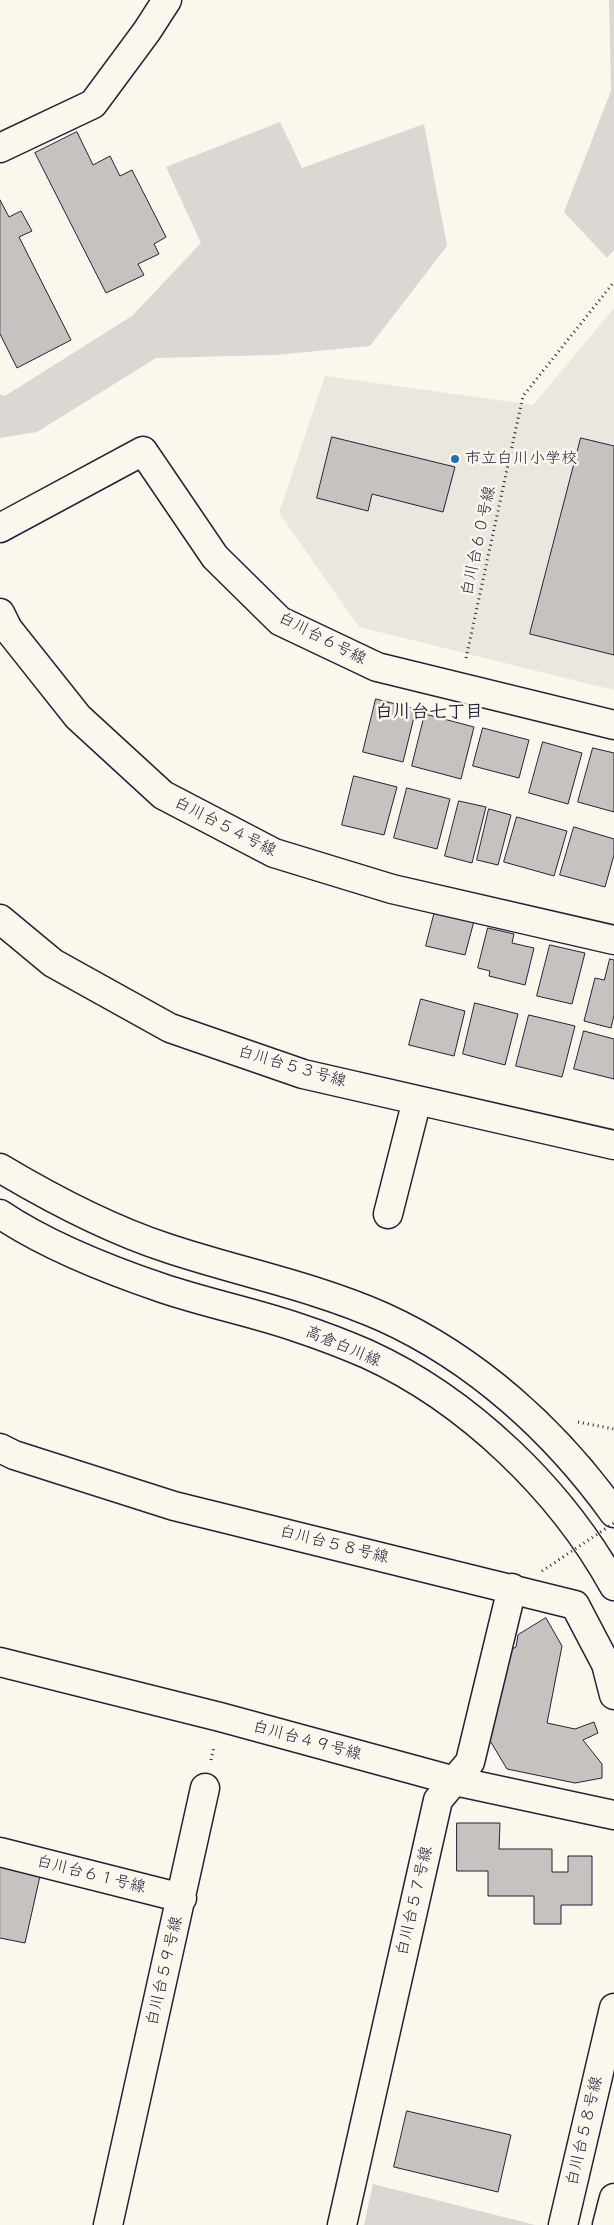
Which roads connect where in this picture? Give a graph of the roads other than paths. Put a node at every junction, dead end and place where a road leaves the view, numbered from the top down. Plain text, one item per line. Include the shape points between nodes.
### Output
1 (167, 0) edge
2 (0, 148) edge
3 (0, 528) edge
4 (0, 612) edge
5 (614, 725) edge
6 (0, 919) edge
7 (614, 940) edge
8 (417, 1100) junction
9 (614, 1145) edge
10 (0, 1168) edge
11 (0, 1214) edge
12 (388, 1214) dead end
13 (0, 1448) edge
14 (614, 1513) edge
15 (614, 1586) edge
16 (512, 1588) junction
17 (0, 1662) edge
18 (614, 1695) edge
19 (454, 1781) junction
20 (205, 1788) road end
21 (614, 1815) edge
22 (0, 1852) edge
23 (182, 1898) junction
24 (614, 2008) edge
25 (614, 2198) edge
26 (108, 2225) edge
27 (342, 2225) edge
28 (563, 2225) edge
29 (607, 2225) edge

1 - 2 street via 93,104
3 - 5 street, 白川台６号線 via 143,451 215,557 280,621 377,667
4 - 7 street, 白川台５４号線 via 8,628 78,717 163,795 274,853 392,889
6 - 8 street, 白川台５３号線 via 53,963 170,1028 303,1074
8 - 9 street, 白川台５３号線
8 - 12 street
10 - 14 street via 109,1225 166,1248 308,1289 383,1318 439,1348 477,1374 554,1439 587,1475
11 - 15 street, 高倉白川線 via 18,1226 100,1264 162,1288 296,1327 367,1354 409,1377 451,1404 528,1469 596,1554
13 - 16 street, 白川台５８号線 via 174,1506
16 - 18 street, 白川台５８号線 via 575,1605 606,1664
16 - 19 street, 白川台５７号線 via 470,1762
17 - 19 street, 白川台４９号線 via 220,1717
19 - 21 street, 白川台４９号線
19 - 27 street, 白川台５７号線 via 438,1800
20 - 23 street, 白川台５９号線
22 - 23 street, 白川台６１号線
23 - 26 street, 白川台５９号線
24 - 28 street, 白川台５８号線
25 - 29 street

